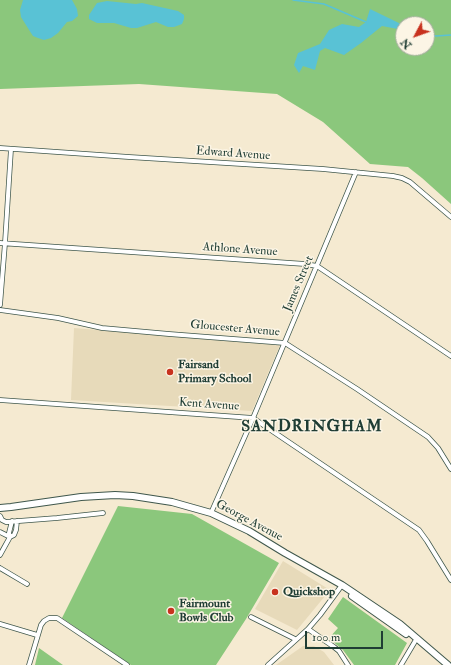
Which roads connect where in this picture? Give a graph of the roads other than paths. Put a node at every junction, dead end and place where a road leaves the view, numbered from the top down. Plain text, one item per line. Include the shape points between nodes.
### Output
1 (0, 148) edge
2 (11, 149) junction
3 (356, 172) junction
4 (451, 217) edge
5 (2, 243) edge
6 (317, 266) junction
7 (0, 304) edge
8 (0, 310) edge
9 (284, 343) junction
10 (451, 356) edge
11 (0, 400) edge
12 (253, 418) junction
13 (451, 469) edge
14 (0, 508) edge
15 (103, 513) dead end
16 (211, 513) junction
17 (0, 516) edge
18 (15, 521) junction
19 (0, 532) edge
20 (10, 537) junction
21 (0, 555) edge
22 (0, 568) edge
23 (451, 580) edge
24 (27, 584) dead end
25 (340, 585) junction
26 (251, 617) dead end
27 (0, 624) edge
28 (308, 629) junction
29 (37, 635) junction
30 (296, 639) junction
31 (416, 640) junction
32 (29, 665) edge
33 (127, 665) edge
34 (268, 665) edge
35 (348, 665) edge
36 (401, 665) edge
37 (444, 665) edge
38 (448, 665) edge

1 - 2 street, Edward Avenue
2 - 3 street, Edward Avenue
2 - 5 street
3 - 4 street, Edward Avenue via 402,178 420,189
3 - 6 street, James Street
5 - 6 street, Athlone Avenue
5 - 7 street
6 - 9 street, James Street
6 - 10 street, Athlone Avenue
8 - 9 street, Gloucester Avenue via 58,318 102,328
9 - 12 street, James Street
9 - 13 street, Gloucester Avenue via 428,437
11 - 12 street, Kent Avenue
12 - 16 street, James Street
12 - 23 street, Kent Avenue via 419,530
14 - 16 main road, George Avenue via 115,495 172,502
15 - 18 street
16 - 25 main road, George Avenue via 249,531
17 - 18 street via 6,522
18 - 20 street via 16,530
19 - 20 street
20 - 21 street
22 - 24 street
25 - 28 street
25 - 31 main road, George Avenue via 389,616
26 - 30 street
27 - 29 street
28 - 30 street
28 - 35 street via 339,651
29 - 32 street
29 - 33 street via 44,621 57,618
30 - 34 street
31 - 36 street
31 - 37 main road
31 - 38 main road

